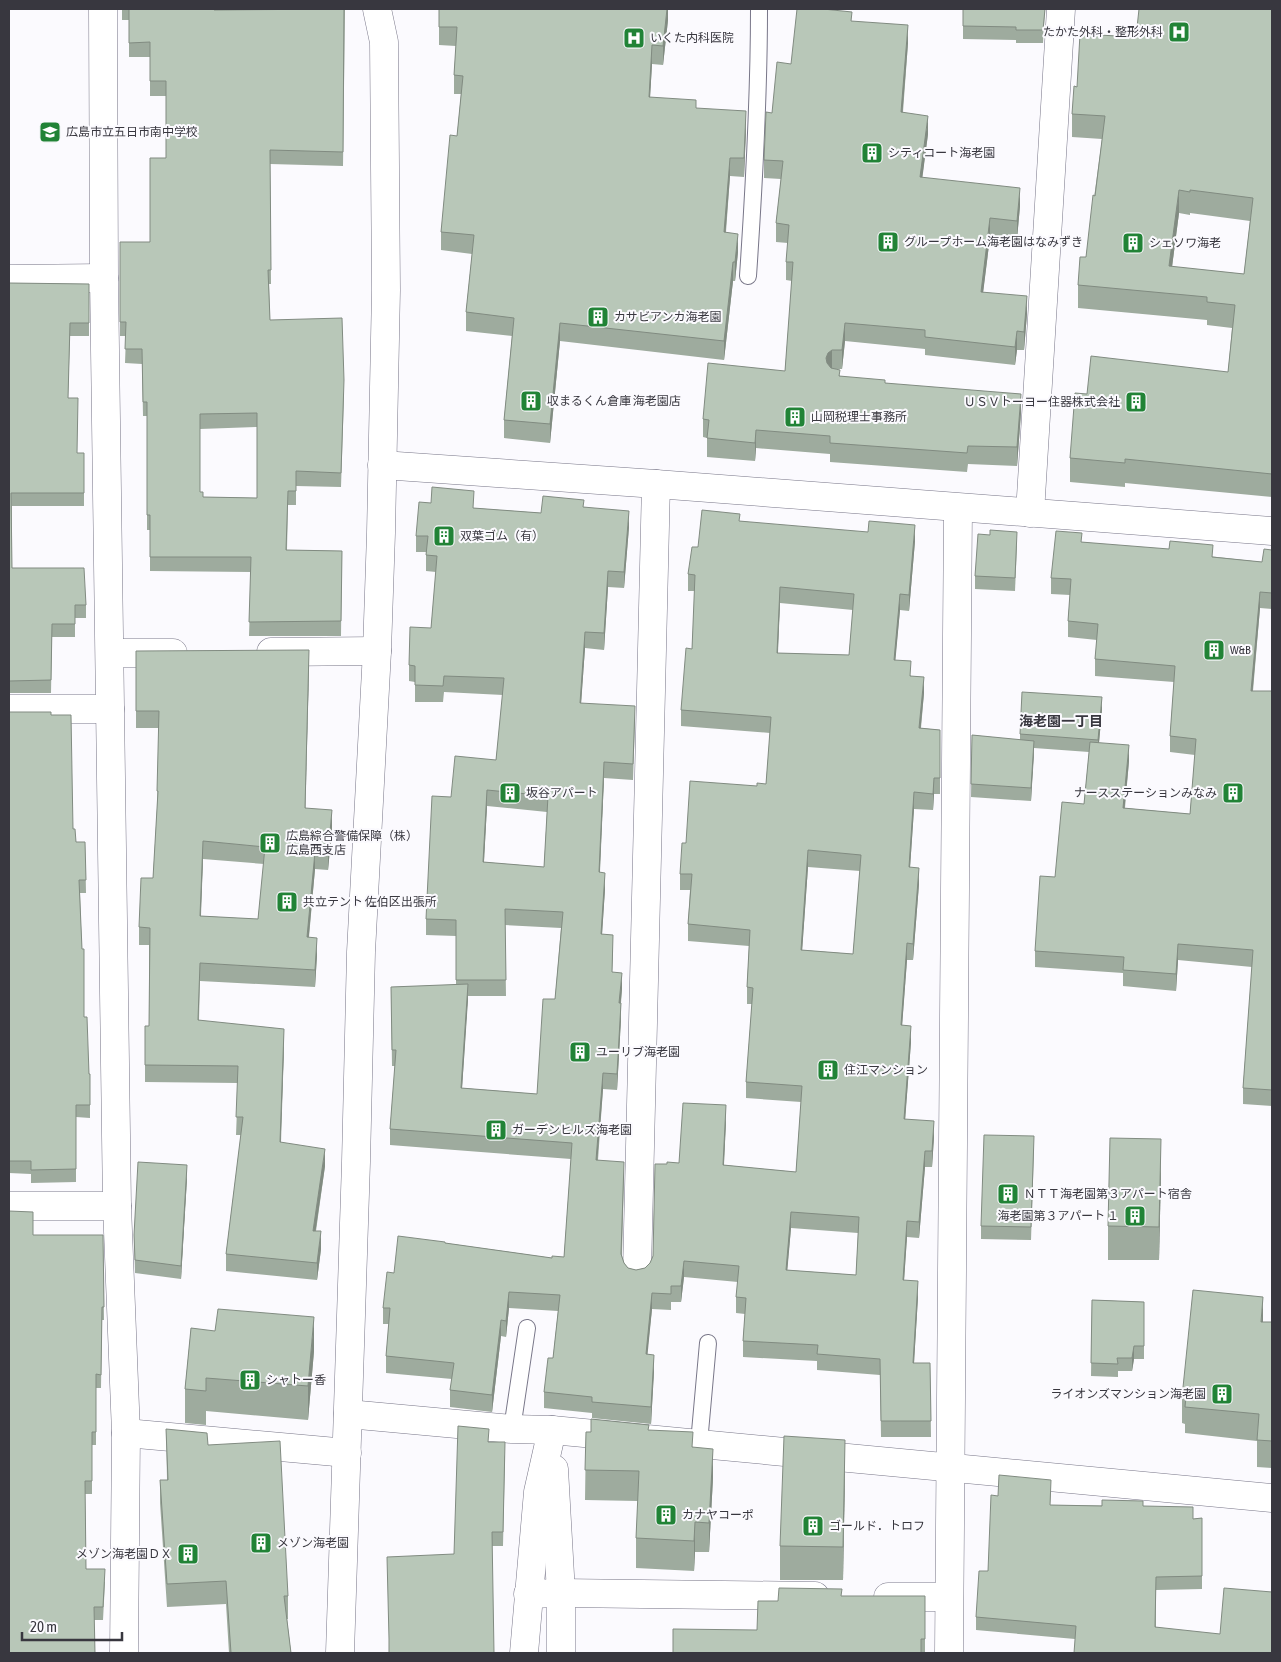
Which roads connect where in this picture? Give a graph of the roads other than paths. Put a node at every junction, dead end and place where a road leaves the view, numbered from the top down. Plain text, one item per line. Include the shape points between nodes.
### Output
1 (102, 9) edge
2 (377, 9) edge
3 (759, 9) edge
4 (1062, 9) edge
5 (748, 276) dead end
6 (9, 278) edge
7 (104, 278) junction
8 (382, 465) junction
9 (656, 484) junction
10 (958, 508) junction
11 (1030, 513) junction
12 (1272, 532) edge
13 (377, 651) junction
14 (199, 652) edge
15 (248, 652) edge
16 (110, 653) junction
17 (9, 709) edge
18 (110, 709) junction
19 (9, 1206) edge
20 (117, 1206) junction
21 (636, 1271) edge
22 (527, 1328) dead end
23 (708, 1343) dead end
24 (348, 1414) junction
25 (512, 1429) junction
26 (552, 1430) junction
27 (126, 1434) junction
28 (698, 1443) junction
29 (347, 1453) junction
30 (950, 1466) junction
31 (1272, 1498) edge
32 (561, 1593) junction
33 (528, 1594) junction
34 (950, 1598) junction
35 (124, 1653) edge
36 (340, 1653) edge
37 (524, 1653) edge
38 (561, 1653) edge
39 (949, 1653) edge

1 - 7 street
2 - 8 street via 384,42 386,290
3 - 5 lane
4 - 11 street via 1028,398
6 - 7 street
7 - 16 street
8 - 9 street
8 - 13 street
9 - 10 street
9 - 21 street
10 - 11 street
10 - 30 street
11 - 12 street
13 - 15 street
13 - 24 street via 361,952
14 - 16 street
16 - 18 street
17 - 18 street
18 - 20 street
19 - 20 street
20 - 27 street
22 - 25 lane
23 - 28 lane
24 - 25 street
24 - 29 street
25 - 26 street
26 - 28 street
26 - 32 street
26 - 33 street via 538,1492
27 - 29 street
27 - 35 street
28 - 30 street
29 - 36 street
30 - 31 street
30 - 34 street
32 - 33 street
32 - 34 street
32 - 38 street
33 - 37 street
34 - 39 street

